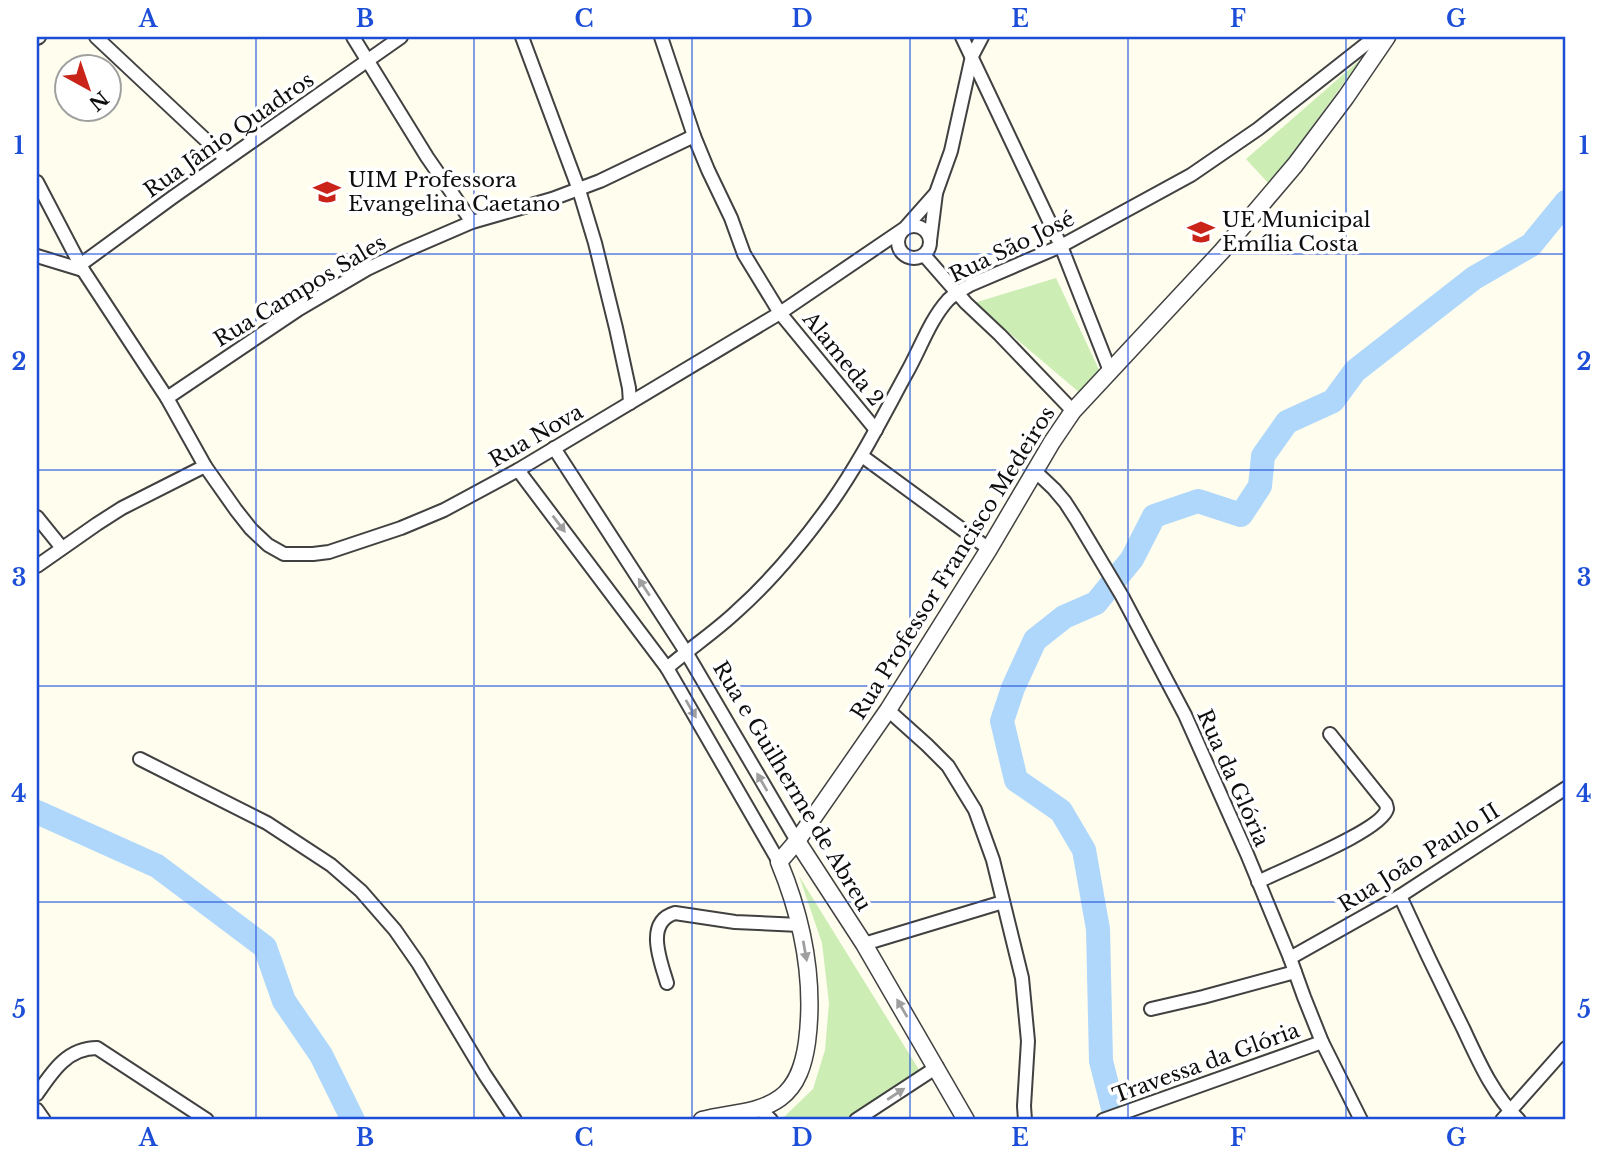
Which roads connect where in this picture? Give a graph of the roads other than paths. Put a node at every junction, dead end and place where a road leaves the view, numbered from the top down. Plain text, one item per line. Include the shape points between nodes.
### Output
1 (96, 37) edge
2 (353, 37) edge
3 (401, 37) edge
4 (522, 37) edge
5 (661, 37) edge
6 (962, 37) edge
7 (982, 37) edge
8 (1375, 37) edge
9 (1387, 37) edge
10 (972, 56) junction
11 (367, 60) junction
12 (694, 135) junction
13 (226, 159) junction
14 (37, 182) edge
15 (579, 190) junction
16 (936, 193) junction
17 (472, 222) junction
18 (905, 228) junction
19 (930, 241) junction
20 (880, 245) junction
21 (1061, 246) junction
22 (905, 255) junction
23 (924, 255) junction
24 (37, 256) edge
25 (82, 267) junction
26 (957, 293) junction
27 (780, 313) junction
28 (1110, 370) junction
29 (167, 398) junction
30 (630, 403) junction
31 (1073, 411) junction
32 (876, 430) junction
33 (554, 448) junction
34 (862, 456) junction
35 (205, 466) junction
36 (518, 470) junction
37 (1035, 471) junction
38 (37, 517) edge
39 (62, 548) junction
40 (989, 549) junction
41 (37, 566) edge
42 (686, 652) junction
43 (667, 668) junction
44 (888, 710) junction
45 (1330, 734) dead end
46 (140, 759) dead end
47 (1566, 788) edge
48 (797, 841) junction
49 (779, 862) junction
50 (1258, 882) junction
51 (1400, 896) junction
52 (1003, 902) junction
53 (800, 925) junction
54 (864, 944) junction
55 (1290, 958) junction
56 (1295, 972) junction
57 (667, 983) dead end
58 (1151, 1009) dead end
59 (1322, 1042) junction
60 (1566, 1048) edge
61 (937, 1067) junction
62 (37, 1094) edge
63 (37, 1110) edge
64 (765, 1114) edge
65 (1510, 1117) edge
66 (44, 1120) edge
67 (207, 1120) edge
68 (515, 1120) edge
69 (702, 1120) edge
70 (856, 1120) edge
71 (966, 1120) edge
72 (1025, 1120) edge
73 (1103, 1120) edge
74 (1361, 1120) edge

1 - 13 street
2 - 11 street
3 - 11 street, Rua Jânio Quadros
4 - 15 street
5 - 12 street, Alameda 2
6 - 10 street
7 - 10 street, Rua Nova
8 - 21 street, Rua São José via 1191,175
9 - 28 street, Rua Professor Francisco Medeiros via 1295,165
10 - 16 street, Rua Nova via 951,151
10 - 21 street
11 - 13 street, Rua Jânio Quadros
11 - 17 street
12 - 15 street, Rua Campos Sales
12 - 27 street, Alameda 2 via 744,254
13 - 25 street, Rua Jânio Quadros
14 - 25 street, Rua Nova
15 - 17 street, Rua Campos Sales
15 - 30 street via 616,328
16 - 18 street, Rua Nova
16 - 19 street
17 - 29 street, Rua Campos Sales via 338,286
18 - 19 street via 922,228
18 - 20 street, Rua Nova
18 - 22 street via 898,241
19 - 23 street
20 - 22 street
20 - 27 street, Rua Nova
21 - 26 street, Rua São José
21 - 28 street
22 - 23 street
23 - 26 street
24 - 25 street
25 - 29 street, Rua Nova
26 - 31 street
26 - 32 street, Rua São José via 936,318
27 - 30 street, Rua Nova
27 - 32 street, Alameda 2
28 - 31 street, Rua Professor Francisco Medeiros
29 - 35 street, Rua Nova
30 - 33 street, Rua Nova
31 - 37 street, Rua Professor Francisco Medeiros
32 - 34 street, Rua São José
33 - 36 street, Rua Nova
42 -> 33 street, Rua e Guilherme de Abreu
34 - 40 street
34 - 42 street, Rua São José via 782,566 737,612
35 - 36 street, Rua Nova via 251,529 268,545 297,555 329,552 401,528
35 - 39 street via 132,503
36 -> 43 street
37 - 40 street, Rua Professor Francisco Medeiros
37 - 50 street, Rua da Glória via 1065,502 1122,596 1185,715
38 - 39 street
39 - 41 street
40 - 44 street, Rua Professor Francisco Medeiros
42 - 43 street, Rua São José
48 -> 42 street, Rua e Guilherme de Abreu
43 -> 49 street
44 - 48 street, Rua Professor Francisco Medeiros
44 - 52 street via 928,744 964,790 984,834
45 - 50 street via 1386,804 1386,812 1356,835
46 - 68 street via 267,823 362,891 418,963
47 - 51 street, Rua João Paulo II
48 - 49 street, Rua Professor Francisco Medeiros
48 - 54 street, Rua e Guilherme de Abreu
49 - 53 street
50 - 55 street, Rua da Glória
51 - 55 street, Rua João Paulo II
51 - 65 street
52 - 54 street
52 - 72 street via 1026,1015
53 - 57 street via 668,915 656,935
53 -> 64 street via 811,989 805,1056 793,1085
61 -> 54 street, Rua e Guilherme de Abreu
55 - 56 street, Rua da Glória
56 - 58 street
56 - 59 street, Rua da Glória
59 - 73 street, Travessa da Glória
59 - 74 street, Rua da Glória
60 - 65 street
70 -> 61 street
61 - 71 street, Rua e Guilherme de Abreu
62 - 67 street via 64,1059 97,1048
63 - 66 street
64 - 69 street

